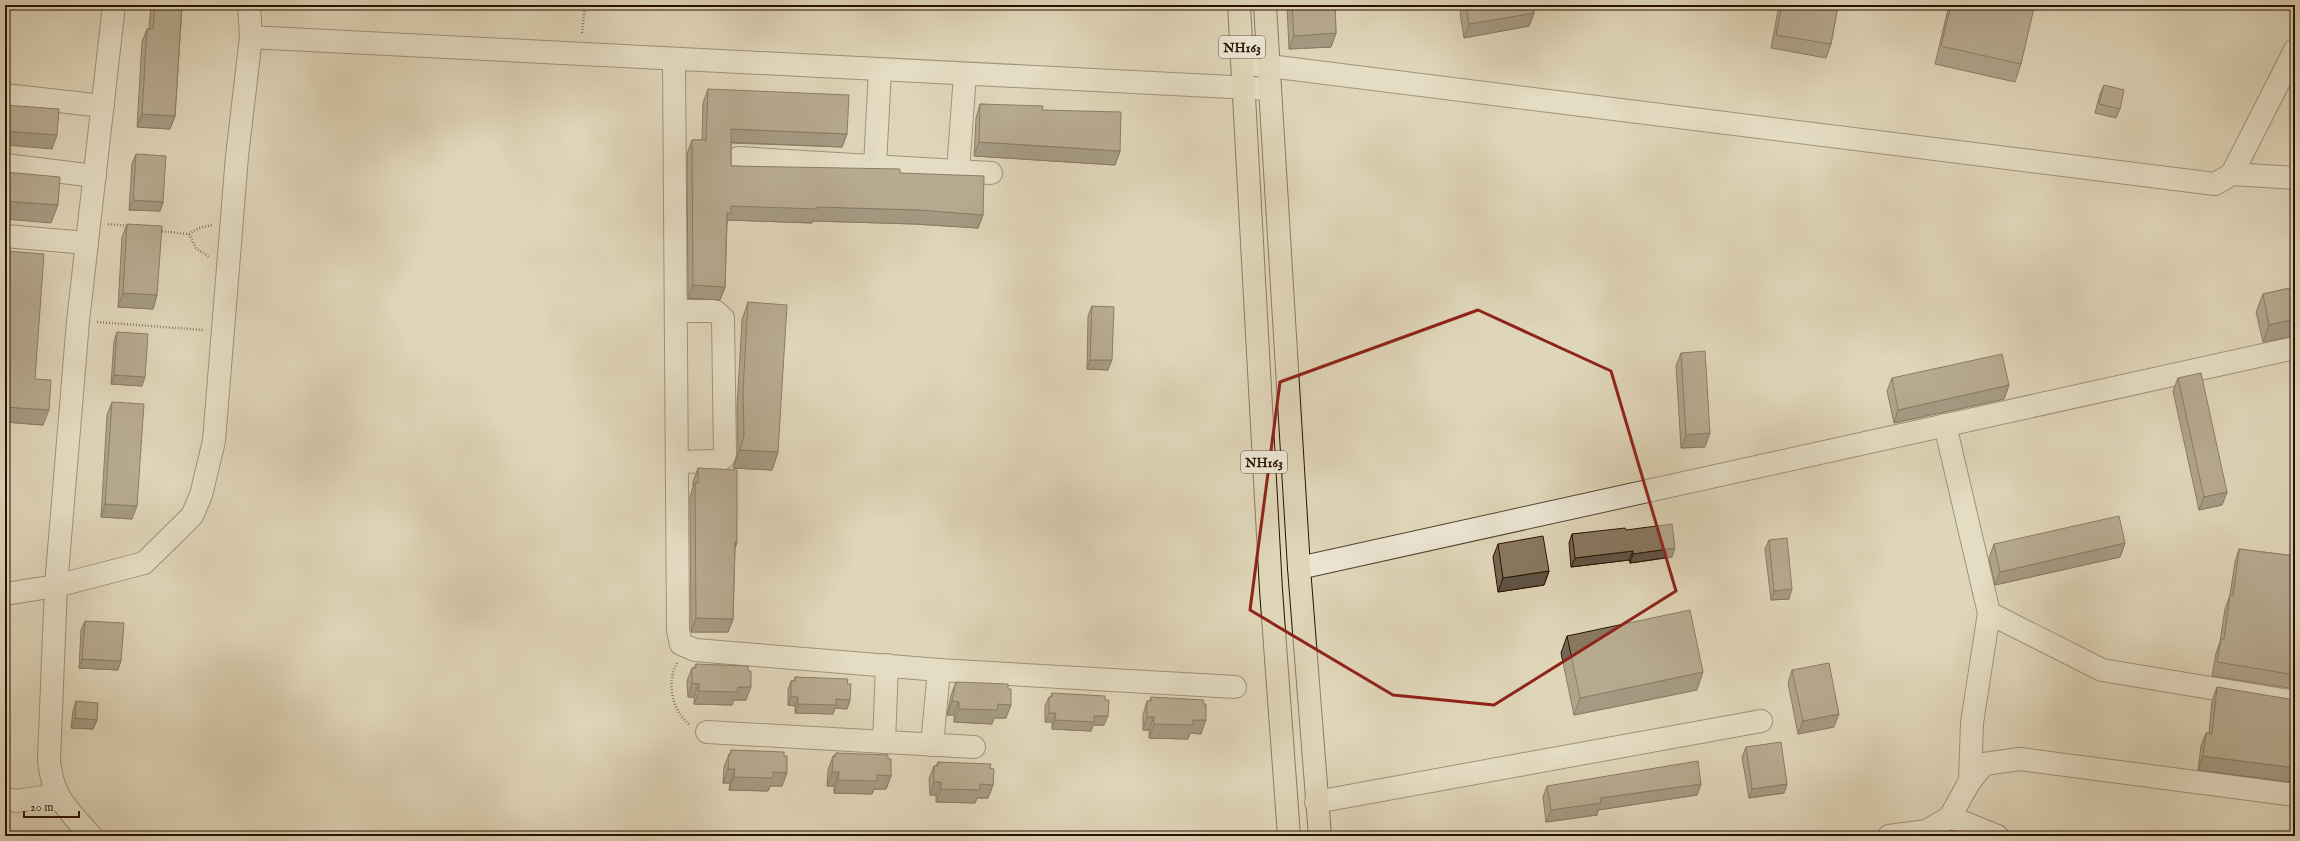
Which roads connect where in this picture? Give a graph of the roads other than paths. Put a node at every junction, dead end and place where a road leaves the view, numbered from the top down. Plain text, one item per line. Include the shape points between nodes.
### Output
1 (114, 5) edge
2 (249, 5) edge
3 (1239, 5) edge
4 (1265, 5) edge
5 (251, 37) junction
6 (2295, 50) edge
7 (674, 60) junction
8 (1243, 64) junction
9 (1269, 66) junction
10 (880, 70) junction
11 (965, 74) junction
12 (1244, 88) junction
13 (1270, 90) junction
14 (5, 95) edge
15 (103, 106) junction
16 (738, 158) dead end
17 (5, 165) edge
18 (875, 166) junction
19 (958, 171) junction
20 (991, 173) dead end
21 (2232, 174) junction
22 (95, 176) junction
23 (2295, 178) edge
24 (5, 236) edge
25 (87, 243) junction
26 (676, 311) junction
27 (2295, 348) edge
28 (1945, 425) junction
29 (677, 462) junction
30 (1299, 568) junction
31 (56, 586) junction
32 (5, 594) edge
33 (1989, 613) junction
34 (888, 665) junction
35 (939, 670) junction
36 (1236, 687) dead end
37 (2295, 702) edge
38 (1761, 721) dead end
39 (707, 732) road end
40 (884, 742) junction
41 (932, 745) junction
42 (974, 747) dead end
43 (1970, 781) junction
44 (56, 795) junction
45 (2295, 795) edge
46 (5, 798) edge
47 (1316, 802) junction
48 (1950, 817) junction
49 (1930, 833) edge
50 (91, 836) edge
51 (1289, 836) edge
52 (1320, 836) edge
53 (1889, 836) edge
54 (1997, 836) edge

1 - 15 street
2 - 5 street
3 - 8 highway, NH163
4 - 9 highway, NH163
5 - 7 street
5 - 31 street via 237,156 214,441 201,495 192,516 144,563
6 - 21 street
7 - 10 street
7 - 26 street
8 - 9 street
8 - 12 highway, NH163
9 - 13 highway, NH163
9 - 21 street via 2215,184
10 - 11 street
10 - 18 street
11 - 12 street
11 - 19 street
12 - 13 street
12 - 51 highway, NH163 via 1271,590
13 - 30 highway, NH163
14 - 15 street
15 - 22 street
16 - 18 street
17 - 22 street
18 - 19 street
19 - 20 street
21 - 23 street
22 - 25 street
24 - 25 street
25 - 31 street
26 - 29 street
26 - 29 street via 715,311 723,318 725,446 724,457 718,461
27 - 28 street
28 - 30 street
28 - 33 street
29 - 34 street via 678,631 681,644 686,648
30 - 47 highway, NH163
31 - 32 street
31 - 44 street via 49,759
33 - 37 street via 2102,670
33 - 43 street via 1972,723
34 - 35 street
34 - 40 street
35 - 36 street
35 - 41 street
38 - 47 street
39 - 40 street
40 - 41 street
41 - 42 street
43 - 45 street via 1984,764 2020,759
43 - 48 street
44 - 46 street via 16,801
44 - 50 street
47 - 52 highway, NH163
48 - 49 street
48 - 54 street
49 - 53 street

